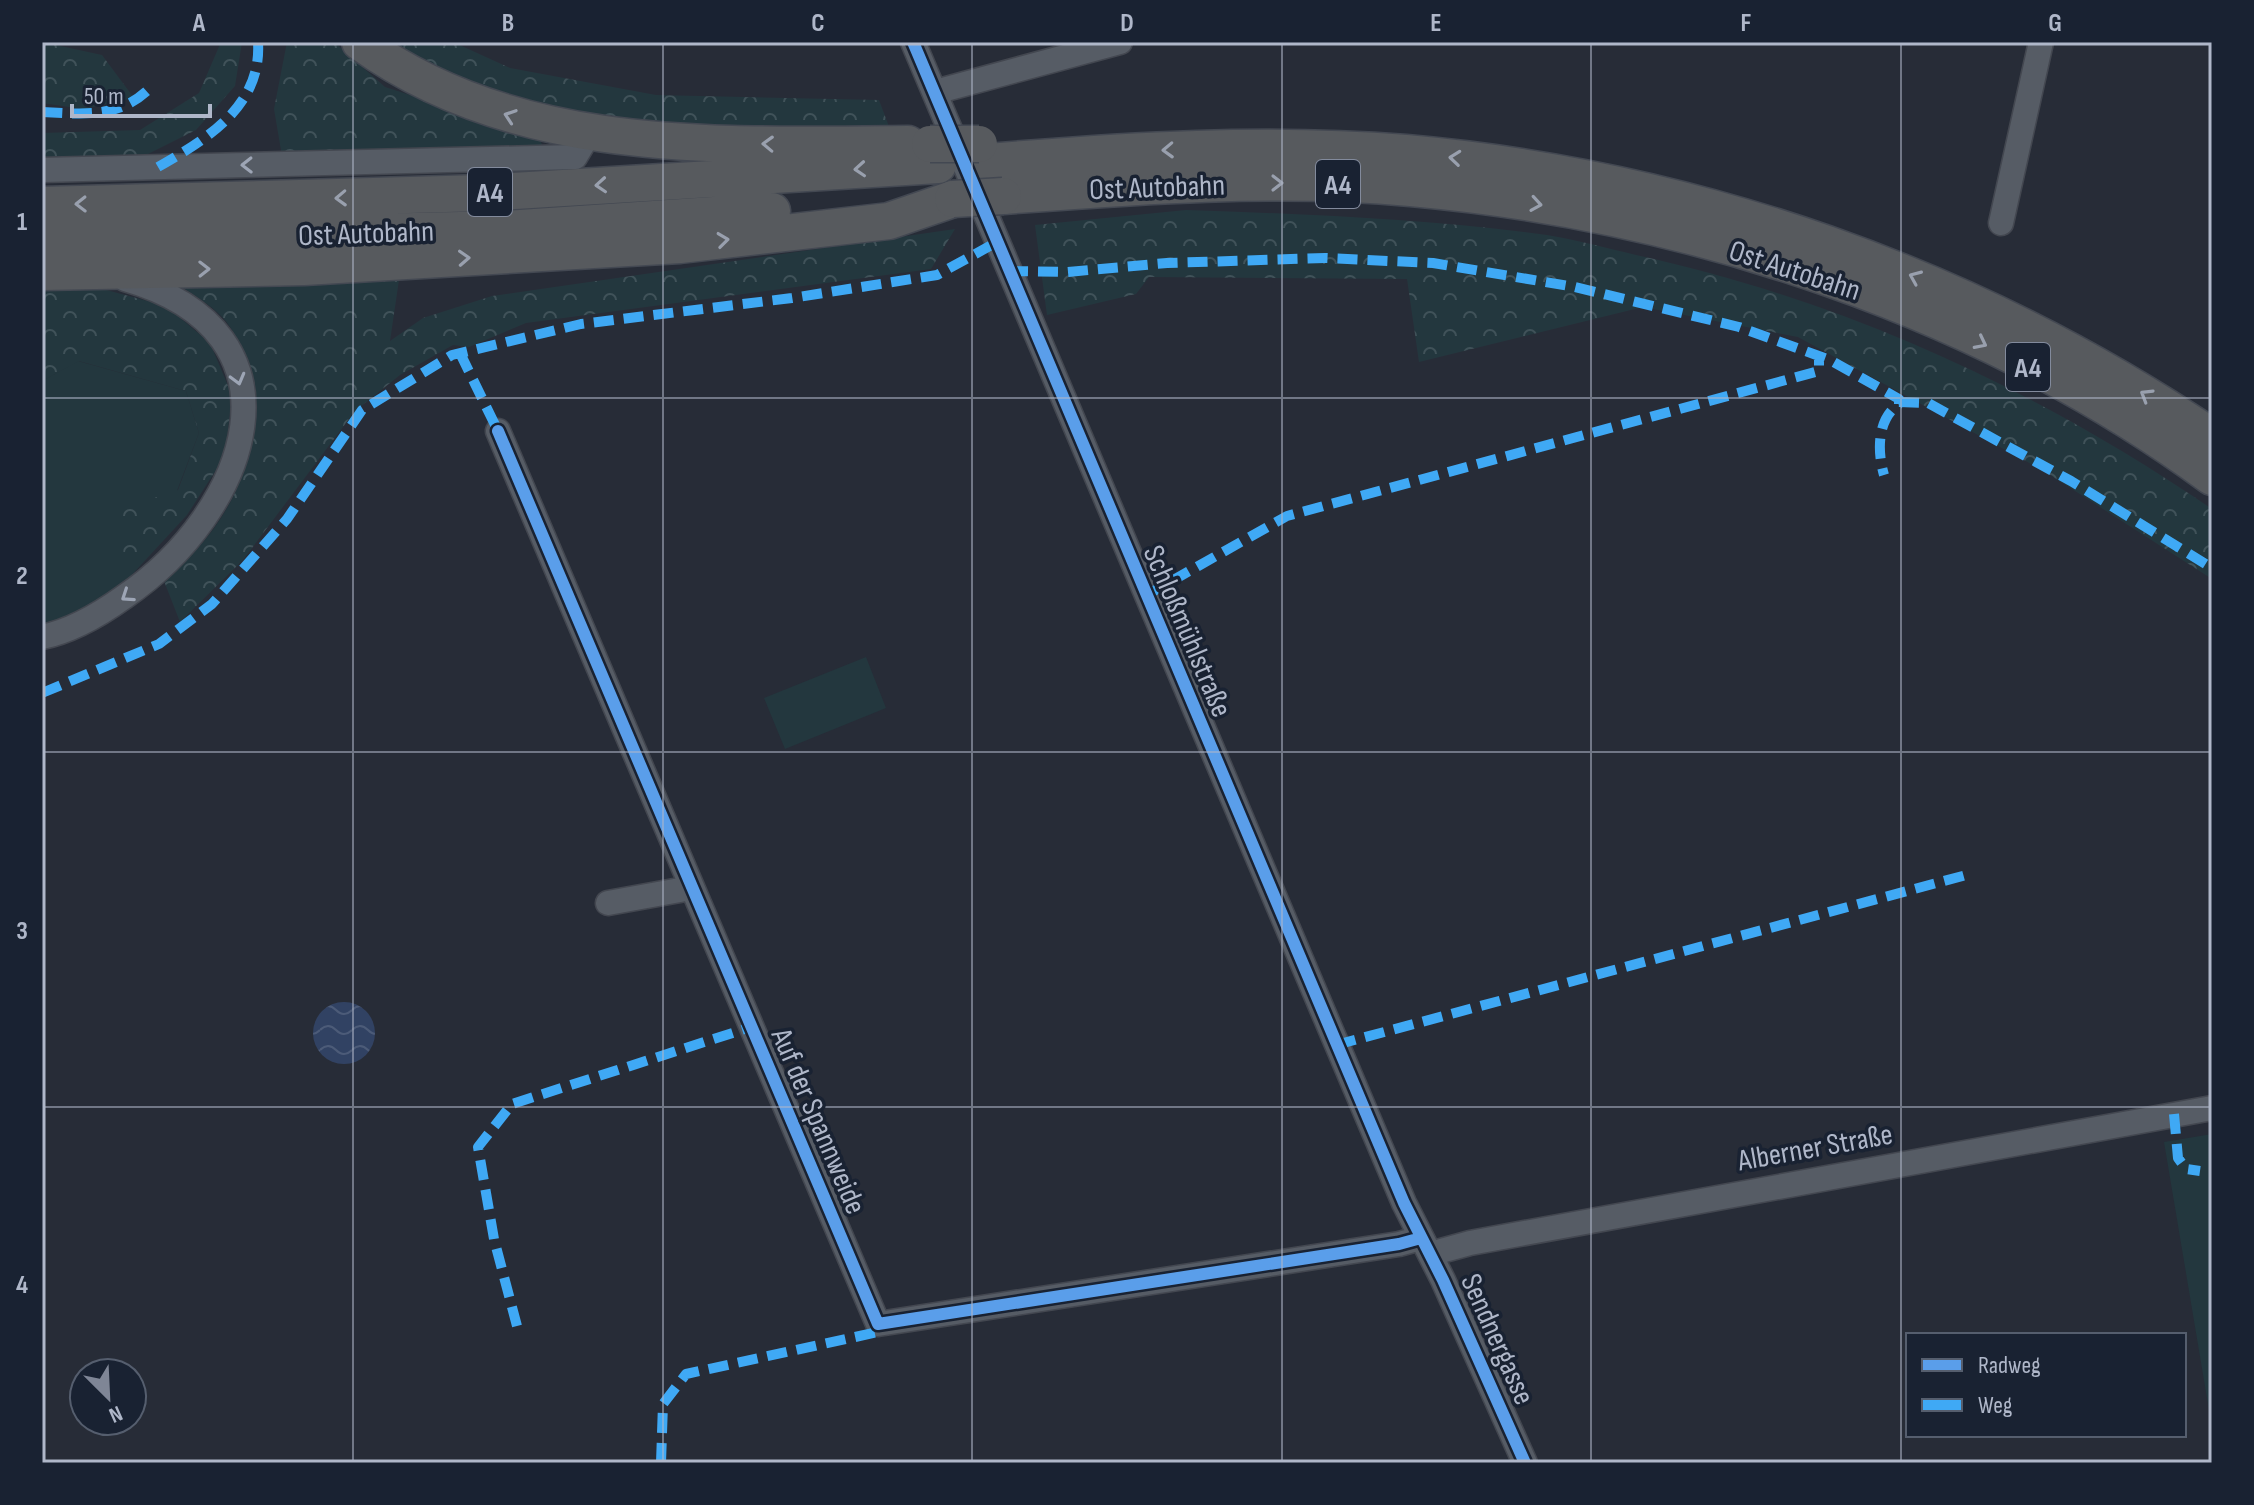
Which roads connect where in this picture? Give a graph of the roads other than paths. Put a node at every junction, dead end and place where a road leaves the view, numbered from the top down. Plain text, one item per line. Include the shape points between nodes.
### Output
1 (360, 42) edge
2 (913, 42) edge
3 (1120, 42) edge
4 (2041, 42) edge
5 (935, 92) junction
6 (590, 132) junction
7 (934, 154) junction
8 (42, 170) edge
9 (953, 199) junction
10 (42, 205) edge
11 (2001, 223) dead end
12 (42, 239) edge
13 (96, 271) junction
14 (42, 272) edge
15 (498, 431) dead end
16 (2212, 437) edge
17 (2212, 477) edge
18 (42, 637) edge
19 (691, 888) junction
20 (608, 903) dead end
21 (2212, 1108) edge
22 (1425, 1246) junction
23 (1525, 1463) edge

6 -> 1 highway via 520,120 457,98 396,68
2 - 5 street, Schloßmühlstraße
3 - 5 street
4 - 11 street
5 - 22 street, Schloßmühlstraße
7 -> 6 highway
6 -> 8 street via 575,157
7 -> 10 highway, Ost Autobahn / A4 via 482,193
16 -> 7 highway, Ost Autobahn / A4 via 2078,355 1977,304 1818,240 1569,174 1402,153 1232,148 1068,156
9 - 12 highway, Ost Autobahn / A4 via 506,229
13 -> 9 highway via 304,267 680,245 889,221
9 -> 17 highway, Ost Autobahn / A4, bridge via 1212,184 1343,184 1486,196 1670,231 1832,281 1966,335 2122,419
13 - 14 highway
13 -> 18 street via 160,289 193,308 235,365 245,402 243,436 212,509 180,550 97,616
15 - 19 street, Auf der Spannweide
19 - 20 street
19 - 22 street, Auf der Spannweide via 878,1324 1399,1244
21 - 22 street, Alberner Straße via 1470,1243
22 - 23 street, Sendnergasse

